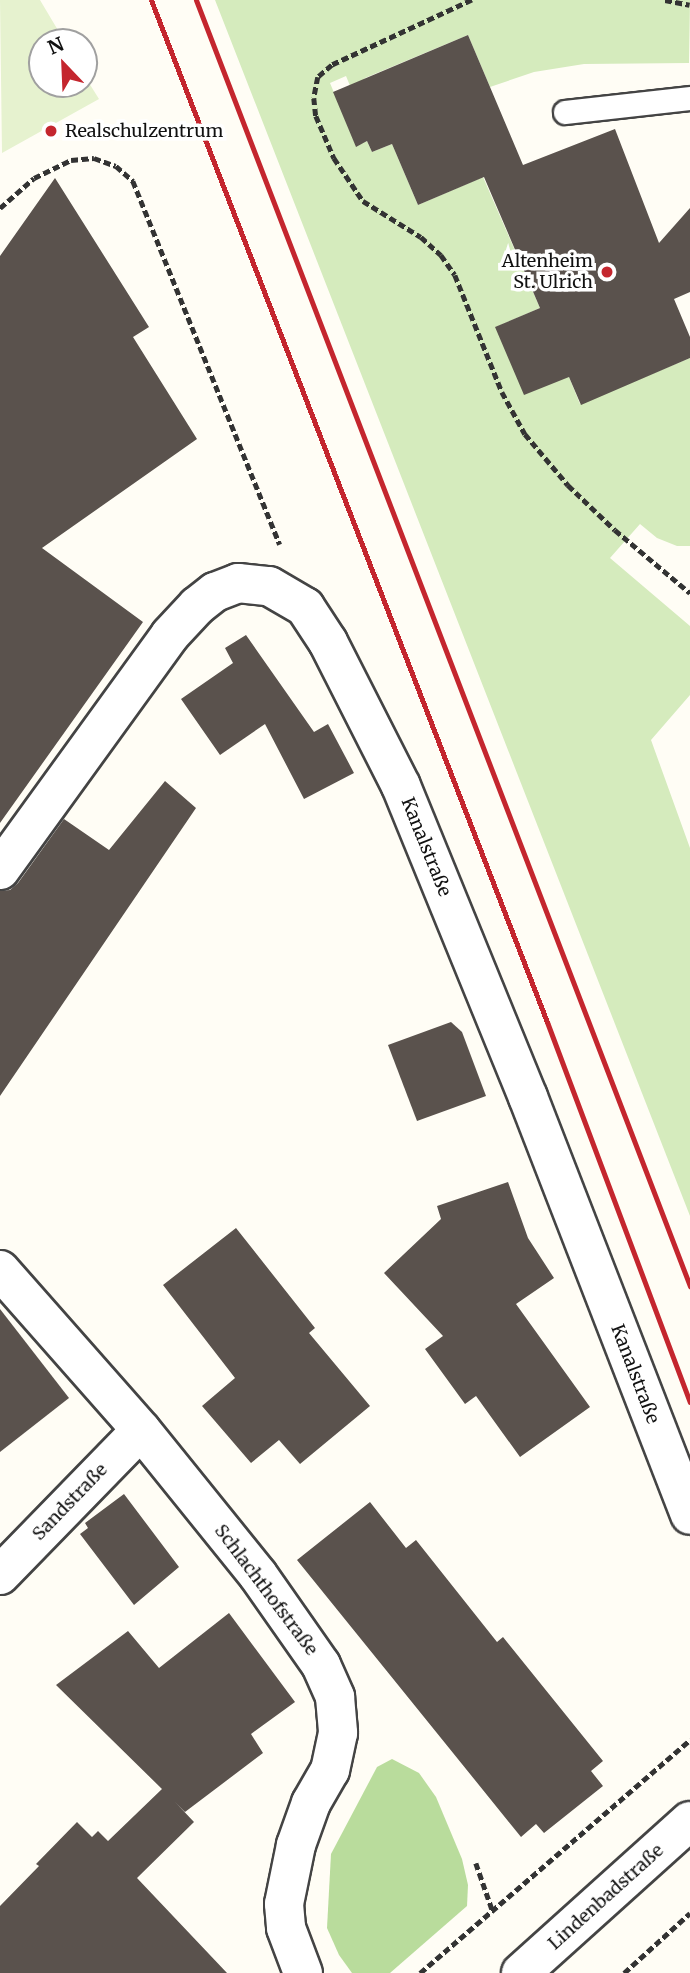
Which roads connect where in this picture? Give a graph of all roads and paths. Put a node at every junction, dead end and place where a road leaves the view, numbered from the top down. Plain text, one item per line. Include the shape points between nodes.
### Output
1 (472, 0) edge
2 (665, 0) edge
3 (690, 5) edge
4 (690, 98) edge
5 (565, 112) dead end
6 (0, 208) edge
7 (690, 593) edge
8 (304, 607) junction
9 (0, 870) edge
10 (0, 1270) edge
11 (141, 1430) junction
12 (690, 1515) edge
13 (0, 1575) edge
14 (690, 1740) edge
15 (690, 1821) edge
16 (476, 1863) dead end
17 (492, 1909) junction
18 (690, 1913) edge
19 (303, 1973) edge
20 (420, 1973) edge
21 (522, 1973) edge
22 (624, 1973) edge

1 - 7 path via 332,65 318,77 316,116 334,158 363,201 421,237 456,275 502,392 525,434 596,512
2 - 3 path
4 - 5 lane
6 - 8 path via 34,178 71,160 94,158 116,166 133,181
8 - 9 street, Kanalstraße via 269,586 237,583 197,606 170,635
8 - 12 street, Kanalstraße via 328,642 401,786
10 - 11 street, Schlachthofstraße
11 - 13 street, Sandstraße
11 - 19 street, Schlachthofstraße via 294,1623 335,1697 338,1733 330,1770 311,1803 296,1845 284,1904 286,1928
14 - 17 path
15 - 21 street, Lindenbadstraße
16 - 17 path
17 - 20 path
18 - 22 path

